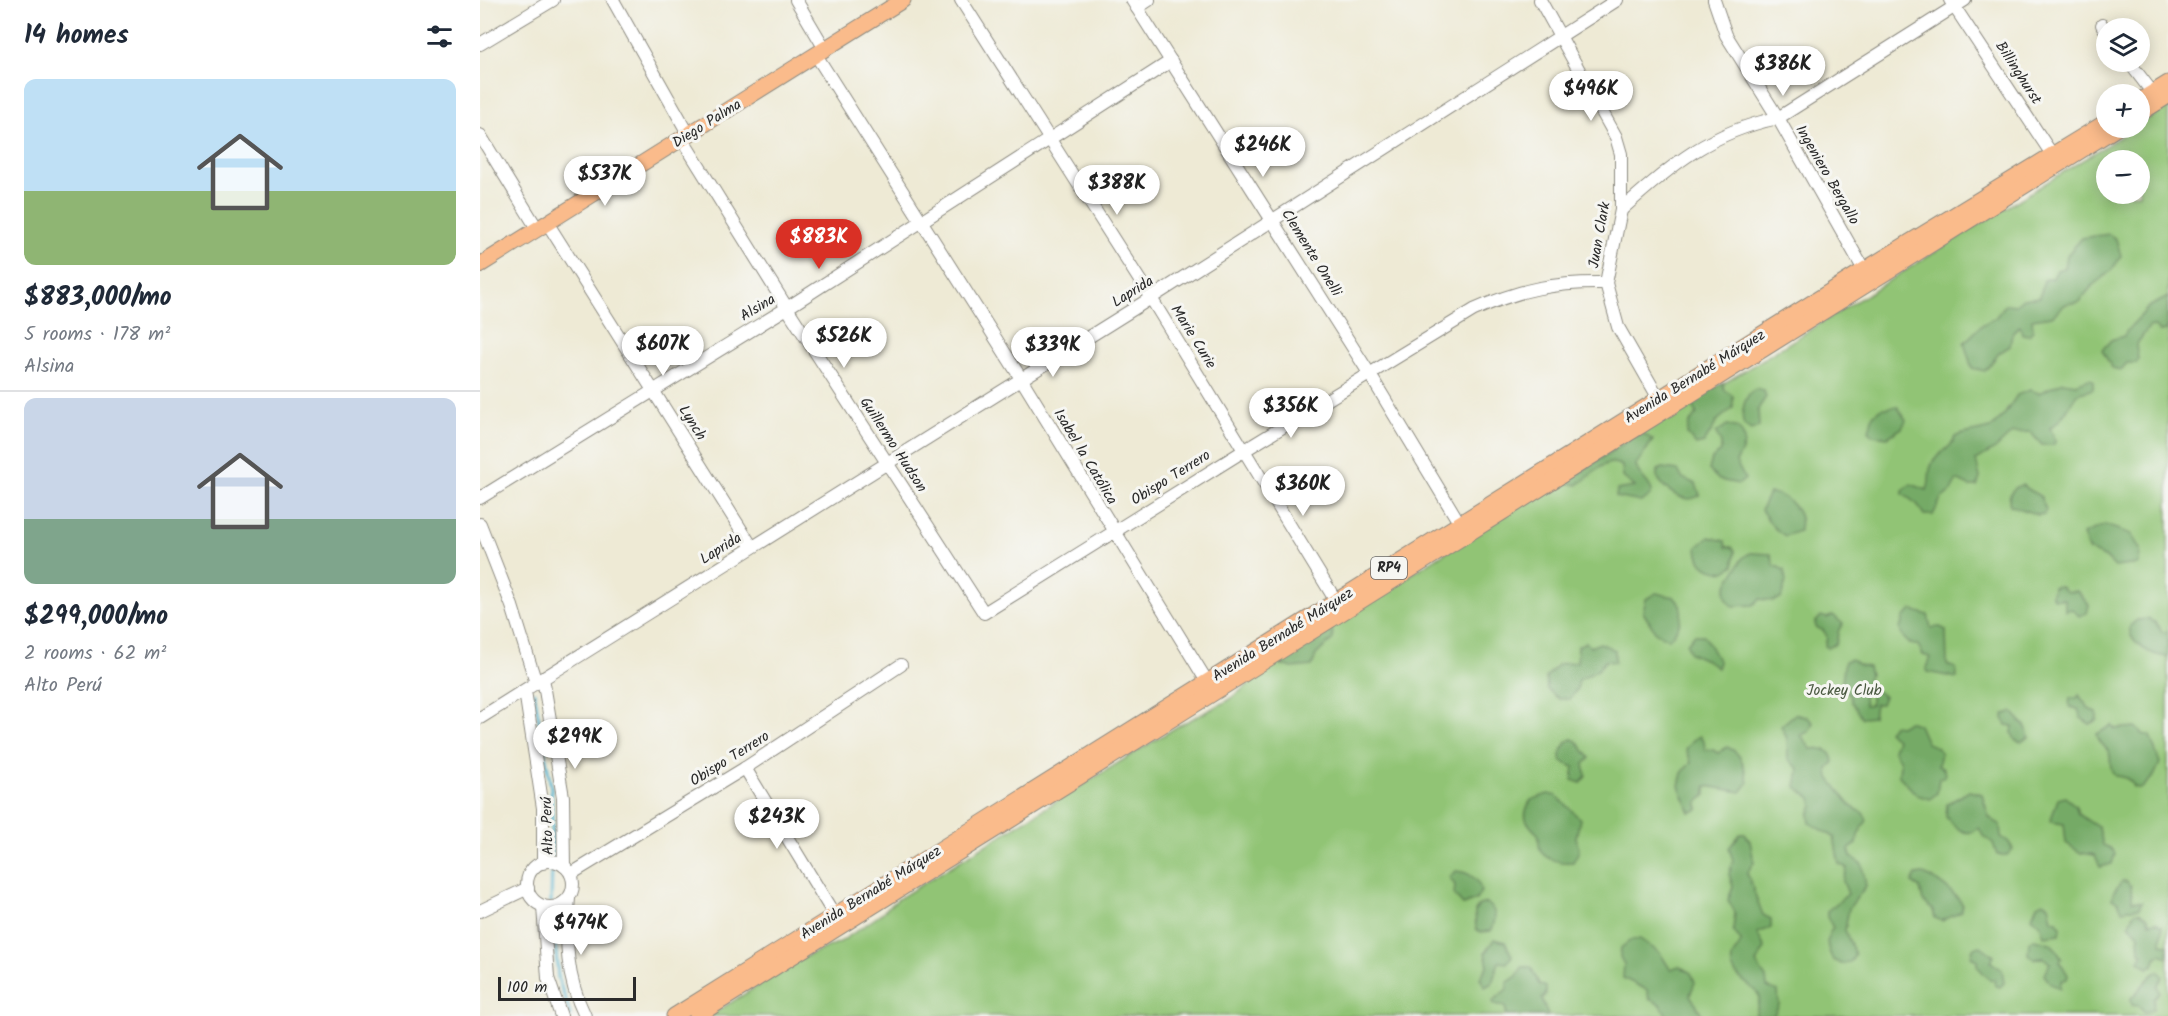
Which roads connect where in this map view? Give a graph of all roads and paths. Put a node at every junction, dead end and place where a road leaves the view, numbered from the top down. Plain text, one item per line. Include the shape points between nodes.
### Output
1 (553, 0) edge
2 (614, 0) edge
3 (796, 0) edge
4 (903, 0) edge
5 (961, 0) edge
6 (1149, 0) edge
7 (1540, 0) edge
8 (1617, 0) edge
9 (1714, 0) edge
10 (1957, 2) edge
11 (1134, 4) edge
12 (1561, 35) junction
13 (480, 44) edge
14 (821, 52) junction
15 (1171, 61) junction
16 (2168, 83) edge
17 (2150, 94) edge
18 (2168, 96) edge
19 (2150, 107) edge
20 (1778, 118) junction
21 (2096, 130) edge
22 (480, 135) edge
23 (686, 137) junction
24 (2098, 138) edge
25 (1051, 141) junction
26 (2056, 160) junction
27 (1621, 210) junction
28 (1273, 220) junction
29 (922, 222) junction
30 (543, 227) junction
31 (480, 266) edge
32 (1864, 270) junction
33 (1606, 283) junction
34 (1151, 298) junction
35 (787, 308) junction
36 (1369, 373) junction
37 (1022, 380) junction
38 (653, 390) junction
39 (1662, 404) junction
40 (1245, 450) junction
41 (887, 464) junction
42 (480, 498) edge
43 (480, 524) edge
44 (1460, 524) junction
45 (1113, 532) junction
46 (752, 547) junction
47 (1336, 601) junction
48 (984, 613) joint
49 (901, 665) dead end
50 (535, 684) junction
51 (1210, 687) junction
52 (480, 718) edge
53 (745, 768) junction
54 (543, 862) junction
55 (568, 870) junction
56 (528, 888) junction
57 (569, 898) junction
58 (543, 906) junction
59 (480, 911) edge
60 (838, 921) junction
61 (561, 1016) edge
62 (585, 1016) edge
63 (674, 1016) edge
64 (697, 1016) edge

1 - 13 street
2 - 23 street, Guillermo Hudson
3 - 14 street, Isabel la Católica
4 - 14 main road, Diego Palma
5 - 25 street, Marie Curie
6 - 11 street
7 - 12 street, Juan Clark
8 - 12 street, Laprida
9 - 20 street, Ingeniero Bergallo via 1726,34
10 - 20 street
10 - 26 street, Billinghurst
11 - 15 street, Clemente Onelli
12 - 27 street, Juan Clark via 1616,137 1621,154
12 - 28 street, Laprida
14 - 23 main road, Diego Palma
14 - 29 street, Isabel la Católica
15 - 25 street, Alsina
15 - 28 street, Clemente Onelli
16 - 17 main road
18 - 19 main road
20 - 27 street via 1713,138 1661,174
20 - 32 street, Ingeniero Bergallo
21 - 26 main road, Avenida Bernabé Márquez / RP4
22 - 30 street, Lynch
23 - 30 main road, Diego Palma
23 - 35 street, Guillermo Hudson
24 - 26 main road, Avenida Bernabé Márquez / RP4
25 - 29 street, Alsina
25 - 34 street, Marie Curie
26 - 32 main road, Avenida Bernabé Márquez / RP4
26 - 39 main road, Avenida Bernabé Márquez / RP4
27 - 33 street, Juan Clark
28 - 34 street, Laprida
28 - 36 street, Clemente Onelli
29 - 35 street, Alsina
29 - 37 street, Isabel la Católica
30 - 31 main road, Diego Palma
30 - 38 street, Lynch
32 - 39 main road, Avenida Bernabé Márquez / RP4
33 - 36 street, Obispo Terrero via 1571,282 1510,293
33 - 39 street, Juan Clark via 1618,327
34 - 37 street, Laprida
34 - 40 street, Marie Curie
35 - 38 street, Alsina
35 - 41 street, Guillermo Hudson
36 - 40 street, Obispo Terrero
36 - 44 street, Clemente Onelli
37 - 41 street, Laprida
37 - 45 street, Isabel la Católica
38 - 42 street, Alsina
38 - 46 street, Lynch
39 - 44 main road, Avenida Bernabé Márquez / RP4
39 - 51 main road, Avenida Bernabé Márquez / RP4
40 - 45 street, Obispo Terrero
40 - 47 street, Marie Curie
41 - 46 street, Laprida
41 - 48 street, Guillermo Hudson
43 - 50 street, Alto Perú via 512,606
44 - 47 main road, Avenida Bernabé Márquez / RP4
45 - 48 street, Obispo Terrero
45 - 51 street, Isabel la Católica
46 - 50 street, Laprida
47 - 51 main road, Avenida Bernabé Márquez / RP4
49 - 53 street, Obispo Terrero
50 - 52 street, Laprida
50 - 54 street, Alto Perú
50 - 55 street, Alto Perú via 563,797
51 - 60 main road, Avenida Bernabé Márquez / RP4
53 - 55 street, Obispo Terrero
53 - 60 street
54 - 55 street via 558,862
54 - 56 street via 533,870
55 - 57 street via 573,886
56 - 58 street via 533,899
56 - 59 street
57 - 58 street via 557,906
57 - 62 street via 566,954 571,982
58 - 61 street via 548,978
60 - 63 main road, Avenida Bernabé Márquez / RP4
60 - 64 main road, Avenida Bernabé Márquez / RP4

